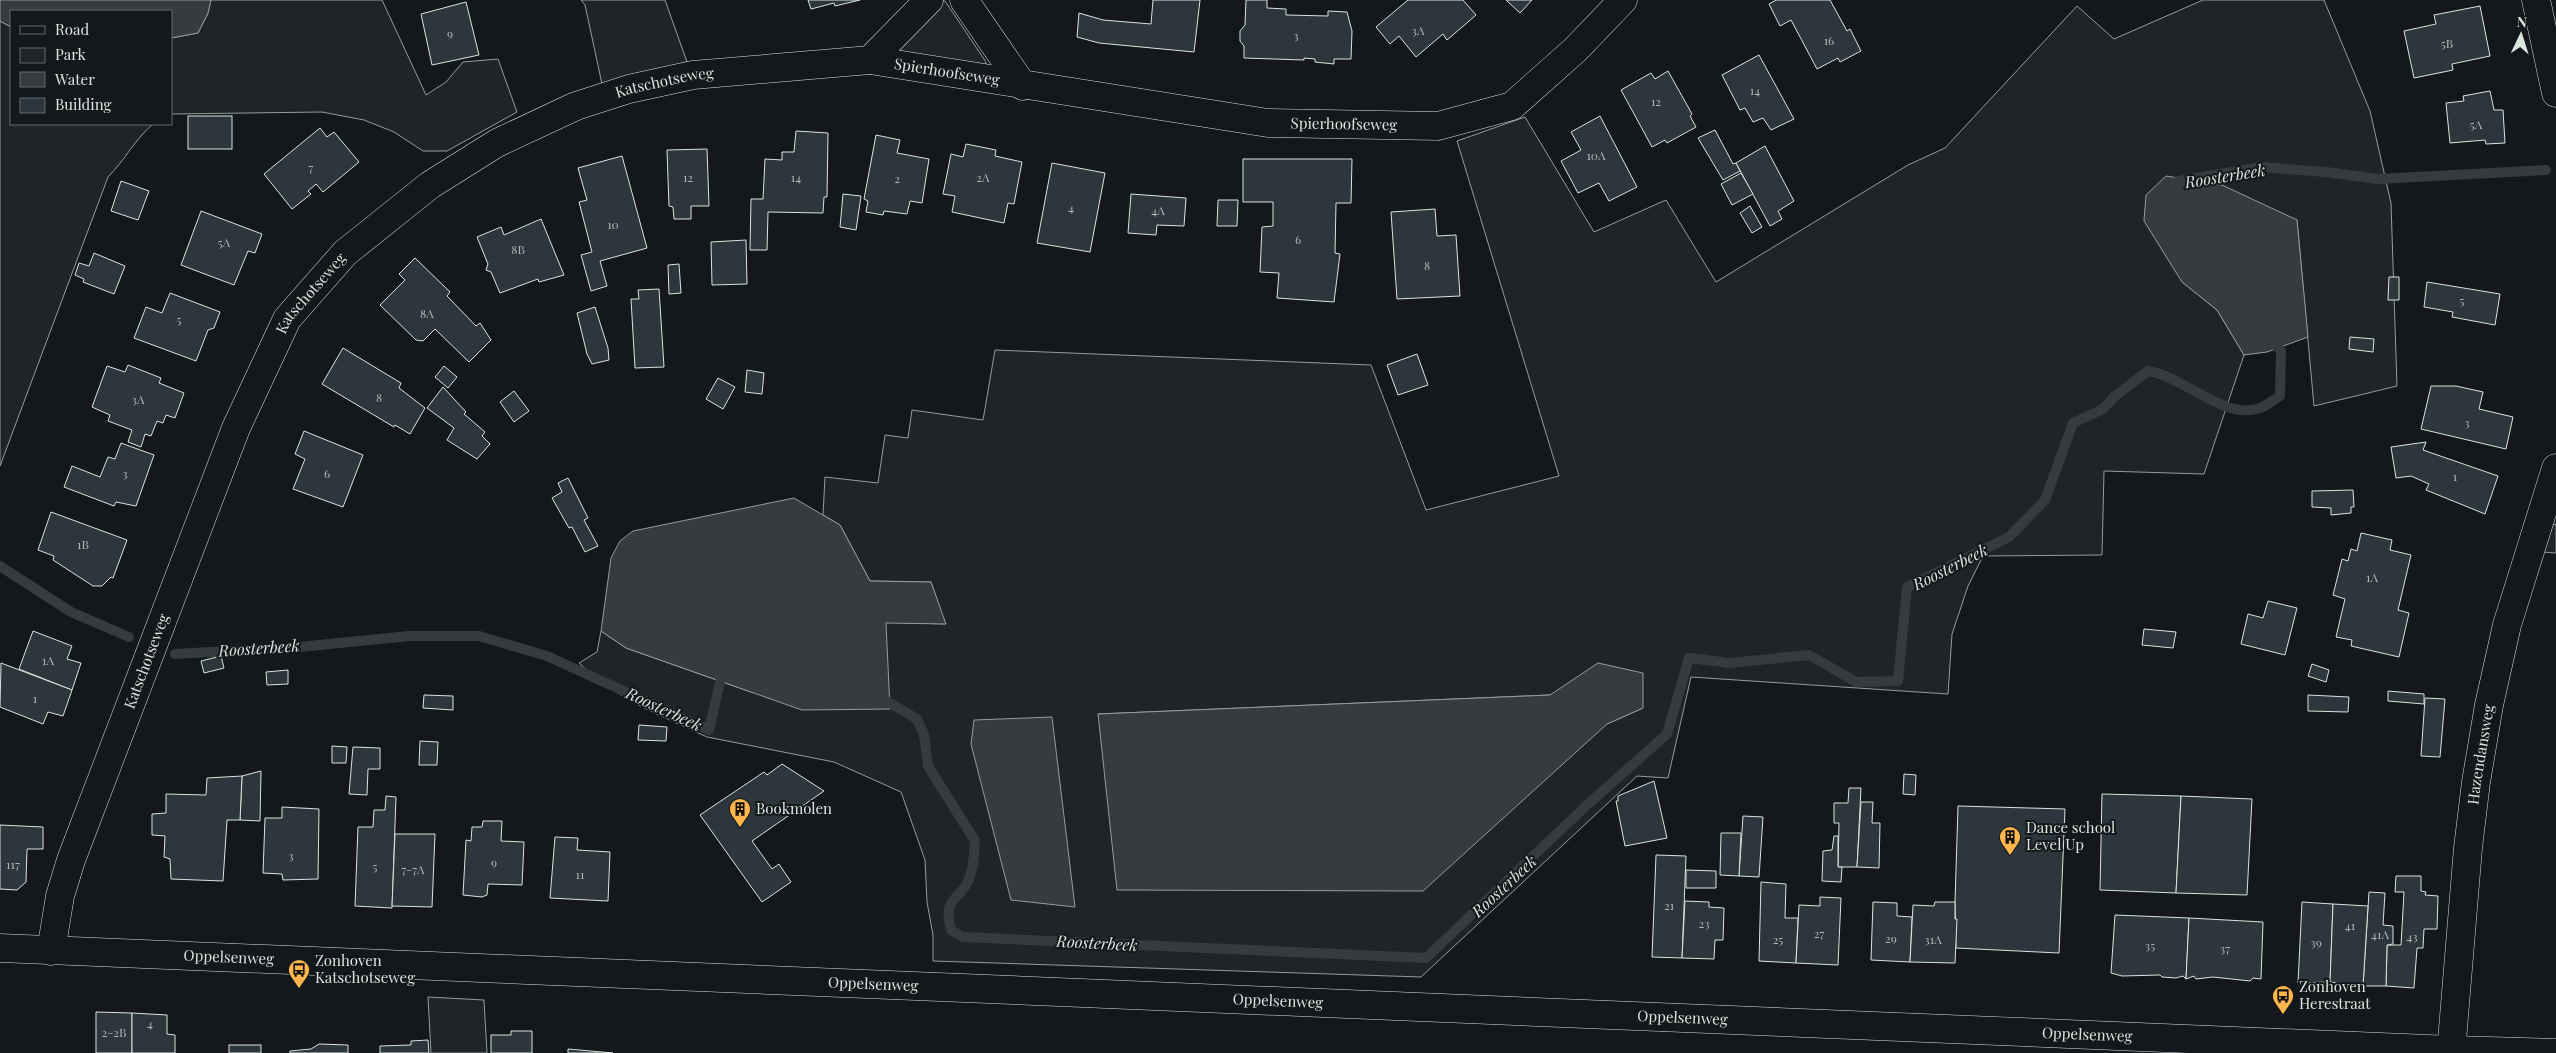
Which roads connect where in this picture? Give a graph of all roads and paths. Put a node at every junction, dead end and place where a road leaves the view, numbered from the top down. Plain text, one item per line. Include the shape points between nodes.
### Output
1 (929, 0) edge
2 (964, 0) edge
3 (1623, 0) edge
4 (2536, 0) edge
5 (870, 60) junction
6 (1023, 86) junction
7 (2556, 93) edge
8 (2556, 468) edge
9 (0, 948) edge
10 (52, 951) junction
11 (2451, 1052) edge
12 (2556, 1053) edge

1 - 5 street
2 - 6 street, Spierhoofseweg
3 - 6 street, Spierhoofseweg via 1575,50 1512,106 1438,126 1268,123
4 - 7 street
5 - 6 street, Spierhoofseweg
5 - 10 street, Katschotseweg via 693,74 576,106 497,143 430,185 345,253 287,319 236,428 71,860 60,896
8 - 11 street, Hazendansweg via 2507,625 2489,705 2468,848
9 - 10 street, Oppelsenweg
10 - 11 street, Oppelsenweg
11 - 12 street, Oppelsenweg

